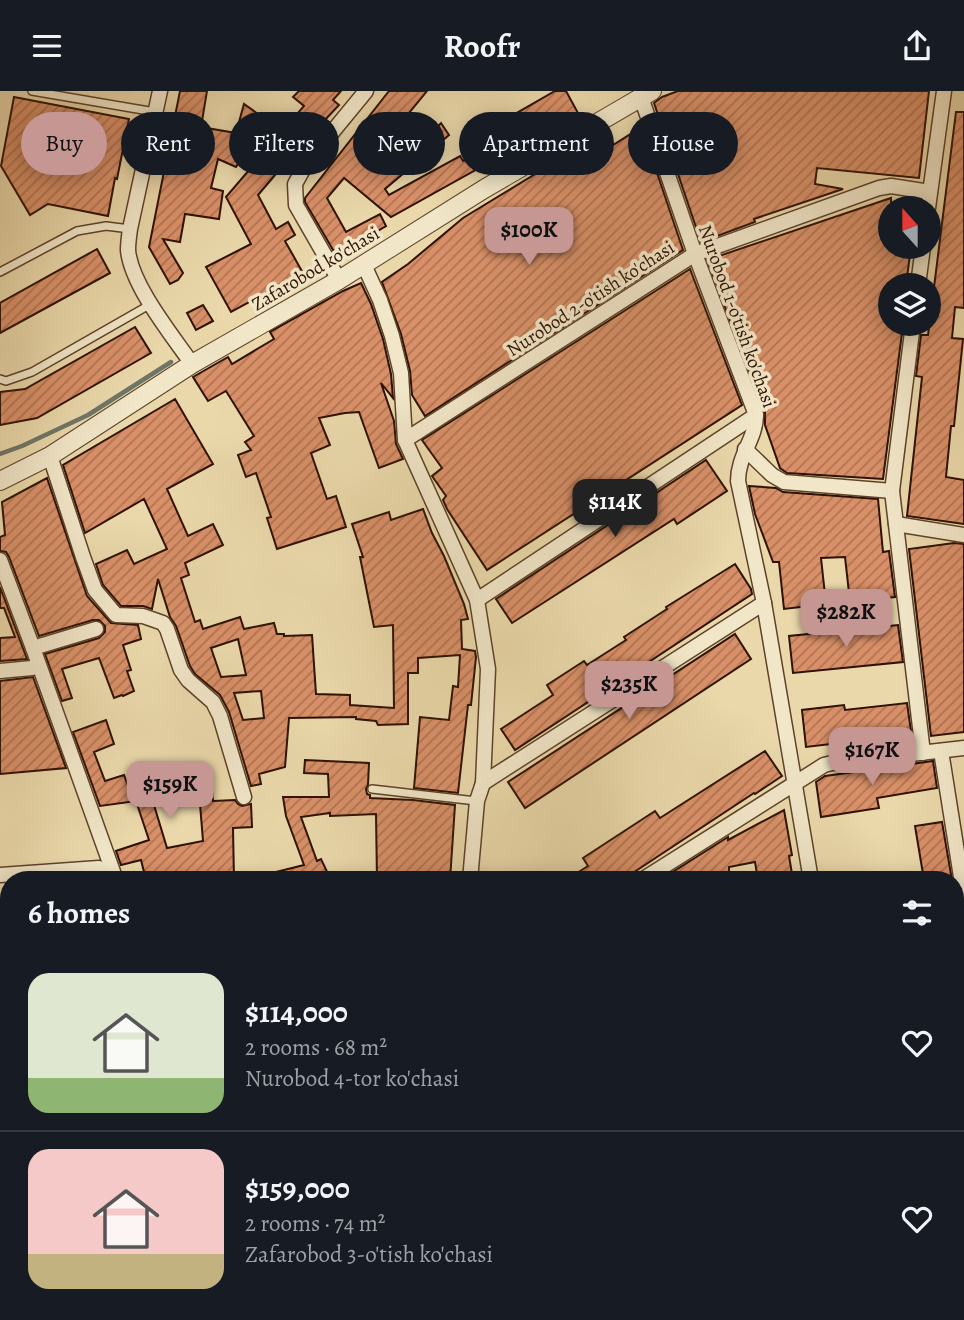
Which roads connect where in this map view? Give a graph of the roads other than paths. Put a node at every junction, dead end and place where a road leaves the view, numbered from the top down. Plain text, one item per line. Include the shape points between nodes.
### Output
1 (32, 91) edge
2 (160, 91) edge
3 (366, 91) edge
4 (944, 91) edge
5 (647, 94) edge
6 (156, 112) joint
7 (142, 175) edge
8 (930, 192) junction
9 (930, 196) edge
10 (130, 229) junction
11 (695, 254) junction
12 (364, 265) junction
13 (0, 272) edge
14 (339, 280) junction
15 (151, 304) junction
16 (911, 336) edge
17 (192, 364) junction
18 (0, 379) edge
19 (756, 415) junction
20 (405, 440) junction
21 (745, 449) junction
22 (50, 456) junction
23 (0, 481) edge
24 (892, 491) junction
25 (896, 524) junction
26 (964, 535) edge
27 (0, 560) edge
28 (477, 600) junction
29 (764, 603) junction
30 (96, 629) dead end
31 (33, 647) junction
32 (32, 668) dead end
33 (0, 670) edge
34 (964, 748) edge
35 (941, 751) junction
36 (923, 753) junction
37 (483, 783) junction
38 (794, 783) junction
39 (372, 789) dead end
40 (244, 797) dead end
41 (477, 801) junction
42 (99, 868) dead end
43 (57, 871) edge
44 (113, 871) edge
45 (471, 871) edge
46 (657, 871) edge
47 (809, 871) edge
48 (960, 871) edge

1 - 6 lane
2 - 6 street
3 - 14 street via 295,184 296,205
4 - 8 street
5 - 11 street, Nurobod 1-o'tish ko'chasi
5 - 12 street, Zafarobod ko'chasi
7 - 10 street
8 - 9 street
8 - 11 street, Nurobod 2-o'tish ko'chasi via 879,188
10 - 13 lane via 106,226 77,231
10 - 15 street via 128,251 134,273
11 - 19 street, Nurobod 1-o'tish ko'chasi
11 - 20 street, Nurobod 2-o'tish ko'chasi
12 - 14 street, Zafarobod ko'chasi
12 - 20 street via 380,300 401,373
14 - 17 street, Zafarobod ko'chasi
15 - 17 street
15 - 18 lane via 32,372
16 - 24 street
17 - 22 street, Zafarobod ko'chasi
19 - 21 street, Nurobod 1-o'tish ko'chasi
19 - 28 street
20 - 28 street
21 - 24 street via 784,482
21 - 29 street, Nurobod 1-o'tish ko'chasi via 738,481
22 - 23 street, Zafarobod ko'chasi
22 - 40 street via 95,590 116,615 163,623 183,674 213,702 220,716
24 - 25 street
25 - 26 street
25 - 36 street
27 - 31 street
28 - 37 street via 488,669
29 - 37 street
29 - 38 street, Nurobod 1-o'tish ko'chasi
30 - 31 street
31 - 44 street
32 - 33 street
34 - 35 street
35 - 36 street
35 - 48 street
36 - 38 street via 832,763
37 - 41 street
38 - 46 street
38 - 47 street, Nurobod 1-o'tish ko'chasi
39 - 41 lane
41 - 45 street
42 - 43 street

